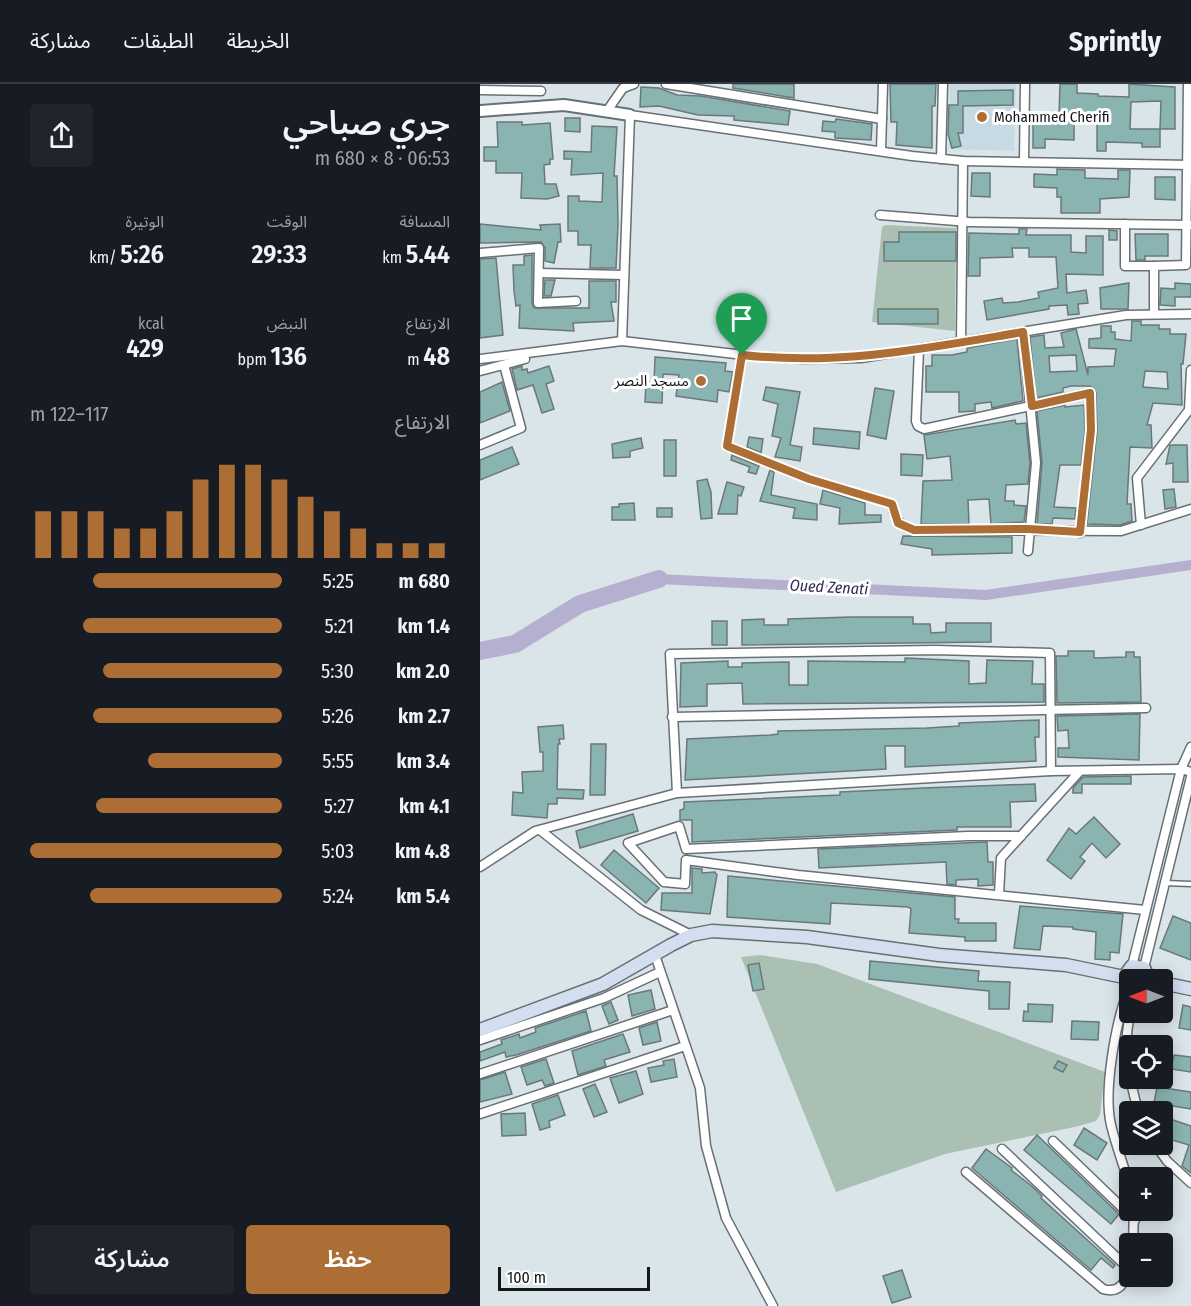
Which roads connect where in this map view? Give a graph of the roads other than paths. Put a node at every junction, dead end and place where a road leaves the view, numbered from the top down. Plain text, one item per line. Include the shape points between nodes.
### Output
1 (634, 84) edge
2 (666, 84) edge
3 (883, 84) edge
4 (943, 84) edge
5 (1025, 84) edge
6 (1188, 84) edge
7 (692, 86) edge
8 (541, 88) edge
9 (480, 90) edge
10 (546, 105) junction
11 (480, 111) edge
12 (607, 111) junction
13 (630, 116) junction
14 (882, 119) junction
15 (881, 151) junction
16 (941, 159) junction
17 (963, 161) junction
18 (1024, 161) junction
19 (1189, 164) edge
20 (880, 215) dead end
21 (963, 221) junction
22 (1125, 224) junction
23 (1189, 225) edge
24 (480, 253) edge
25 (1154, 266) junction
26 (539, 273) junction
27 (624, 275) junction
28 (576, 302) dead end
29 (1154, 314) junction
30 (1191, 314) edge
31 (1023, 332) junction
32 (622, 340) junction
33 (961, 342) junction
34 (919, 349) junction
35 (548, 352) junction
36 (742, 355) junction
37 (480, 359) edge
38 (504, 365) junction
39 (1191, 370) edge
40 (480, 372) edge
41 (1032, 406) junction
42 (480, 445) edge
43 (1191, 509) edge
44 (1141, 525) junction
45 (1029, 529) junction
46 (1080, 532) junction
47 (1028, 551) dead end
48 (1050, 708) junction
49 (1146, 708) dead end
50 (672, 717) junction
51 (1191, 747) edge
52 (1181, 769) junction
53 (1051, 771) junction
54 (1080, 771) junction
55 (1191, 772) edge
56 (1191, 777) edge
57 (677, 793) junction
58 (540, 830) junction
59 (1021, 836) junction
60 (480, 867) edge
61 (1164, 883) junction
62 (1191, 884) edge
63 (999, 894) junction
64 (1145, 910) junction
65 (691, 935) junction
66 (655, 955) junction
67 (1142, 969) edge
68 (1142, 969) edge
69 (660, 972) junction
70 (1119, 982) edge
71 (1173, 984) edge
72 (1191, 988) edge
73 (673, 1010) junction
74 (1119, 1012) edge
75 (480, 1030) edge
76 (480, 1040) edge
77 (686, 1046) junction
78 (480, 1074) edge
79 (480, 1114) edge
80 (1053, 1141) dead end
81 (1002, 1149) dead end
82 (1163, 1155) edge
83 (1124, 1167) edge
84 (966, 1172) dead end
85 (1191, 1183) edge
86 (1119, 1205) edge
87 (1119, 1260) edge
88 (1120, 1287) edge
89 (773, 1306) edge

1 - 12 street via 623,88
2 - 7 street
3 - 14 street
4 - 16 street
5 - 18 street
6 - 19 street
7 - 14 street
8 - 9 street
8 - 10 street
10 - 11 street
10 - 12 street
12 - 13 street
13 - 15 street
13 - 27 street
14 - 15 street
15 - 16 street
16 - 17 street
17 - 18 street
17 - 21 street
18 - 19 street
19 - 23 street
20 - 21 street
21 - 22 street
21 - 33 street
22 - 23 street
22 - 25 street via 1125,266
23 - 25 street via 1186,265
24 - 26 street via 539,248
25 - 29 street
26 - 27 street
26 - 28 street via 538,303
27 - 32 street
29 - 30 street
29 - 31 street
31 - 33 street
31 - 41 street
32 - 35 street
32 - 36 street
33 - 34 street
34 - 36 street via 835,359
34 - 41 street via 918,426 924,429
35 - 37 street
35 - 38 street
36 - 45 street via 727,446 809,479 892,504 898,523 914,530
38 - 40 street
38 - 42 street via 521,428
39 - 44 street via 1189,410 1137,478
41 - 45 street via 1036,463
41 - 46 street via 1090,393 1091,430
43 - 44 street
44 - 46 street via 1121,531
45 - 46 street
45 - 47 street
48 - 49 street
48 - 50 street
48 - 50 street via 1050,653 936,650 670,654
48 - 53 street
50 - 57 street
51 - 52 street
52 - 54 street
52 - 55 street
52 - 64 street
53 - 54 street
53 - 57 street
54 - 59 street
56 - 61 street
57 - 58 street
58 - 60 street via 519,839
58 - 65 street via 640,910
59 - 63 street via 1002,858
59 - 63 street via 686,849 679,826 628,843 664,882 685,884 686,860
61 - 62 lane
61 - 68 street
63 - 64 street
64 - 67 street
65 - 66 main road
65 - 70 main road via 732,931 807,937 939,955 1066,965
66 - 69 street
66 - 75 main road via 603,984
69 - 73 street
69 - 76 street via 604,998
71 - 72 main road
73 - 77 street
73 - 78 street
74 - 83 street via 1109,1105
77 - 79 street
77 - 89 street via 700,1088 706,1146 726,1218
80 - 86 street
81 - 87 street
82 - 85 street
84 - 88 street via 1103,1288 1112,1291

